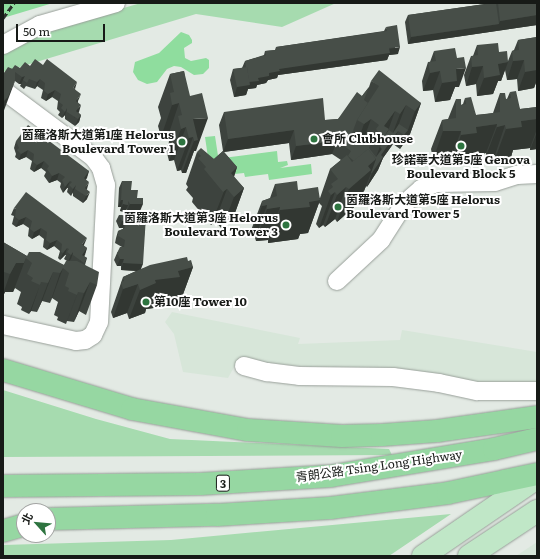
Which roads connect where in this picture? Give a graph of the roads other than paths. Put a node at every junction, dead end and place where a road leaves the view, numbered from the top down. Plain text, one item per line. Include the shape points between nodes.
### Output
1 (116, 3) edge
2 (3, 44) edge
3 (3, 90) edge
4 (537, 174) edge
5 (337, 281) dead end
6 (3, 325) edge
7 (244, 366) dead end
8 (3, 370) edge
9 (537, 391) edge
10 (537, 417) edge
11 (537, 439) edge
12 (537, 474) edge
13 (537, 478) edge
14 (3, 486) edge
15 (537, 511) edge
16 (3, 519) edge
17 (16, 519) edge
18 (56, 519) edge
19 (16, 527) edge
20 (3, 530) edge
21 (423, 556) edge
22 (469, 556) edge

1 - 2 street via 40,25
3 - 6 street via 93,157 101,168 106,185 99,322 93,335 85,340 76,341
4 - 5 street via 517,175 495,182 437,183 421,189 404,204 381,240
7 - 9 street via 299,376 393,377 477,391
8 - 10 highway via 132,409 248,430 342,436 437,431
11 - 14 highway, 青朗公路 Tsing Long Highway / 3 via 331,476 125,486
12 - 18 highway via 448,493 307,510 121,519
13 - 21 main road
15 - 22 main road
16 - 17 highway
19 - 20 highway

